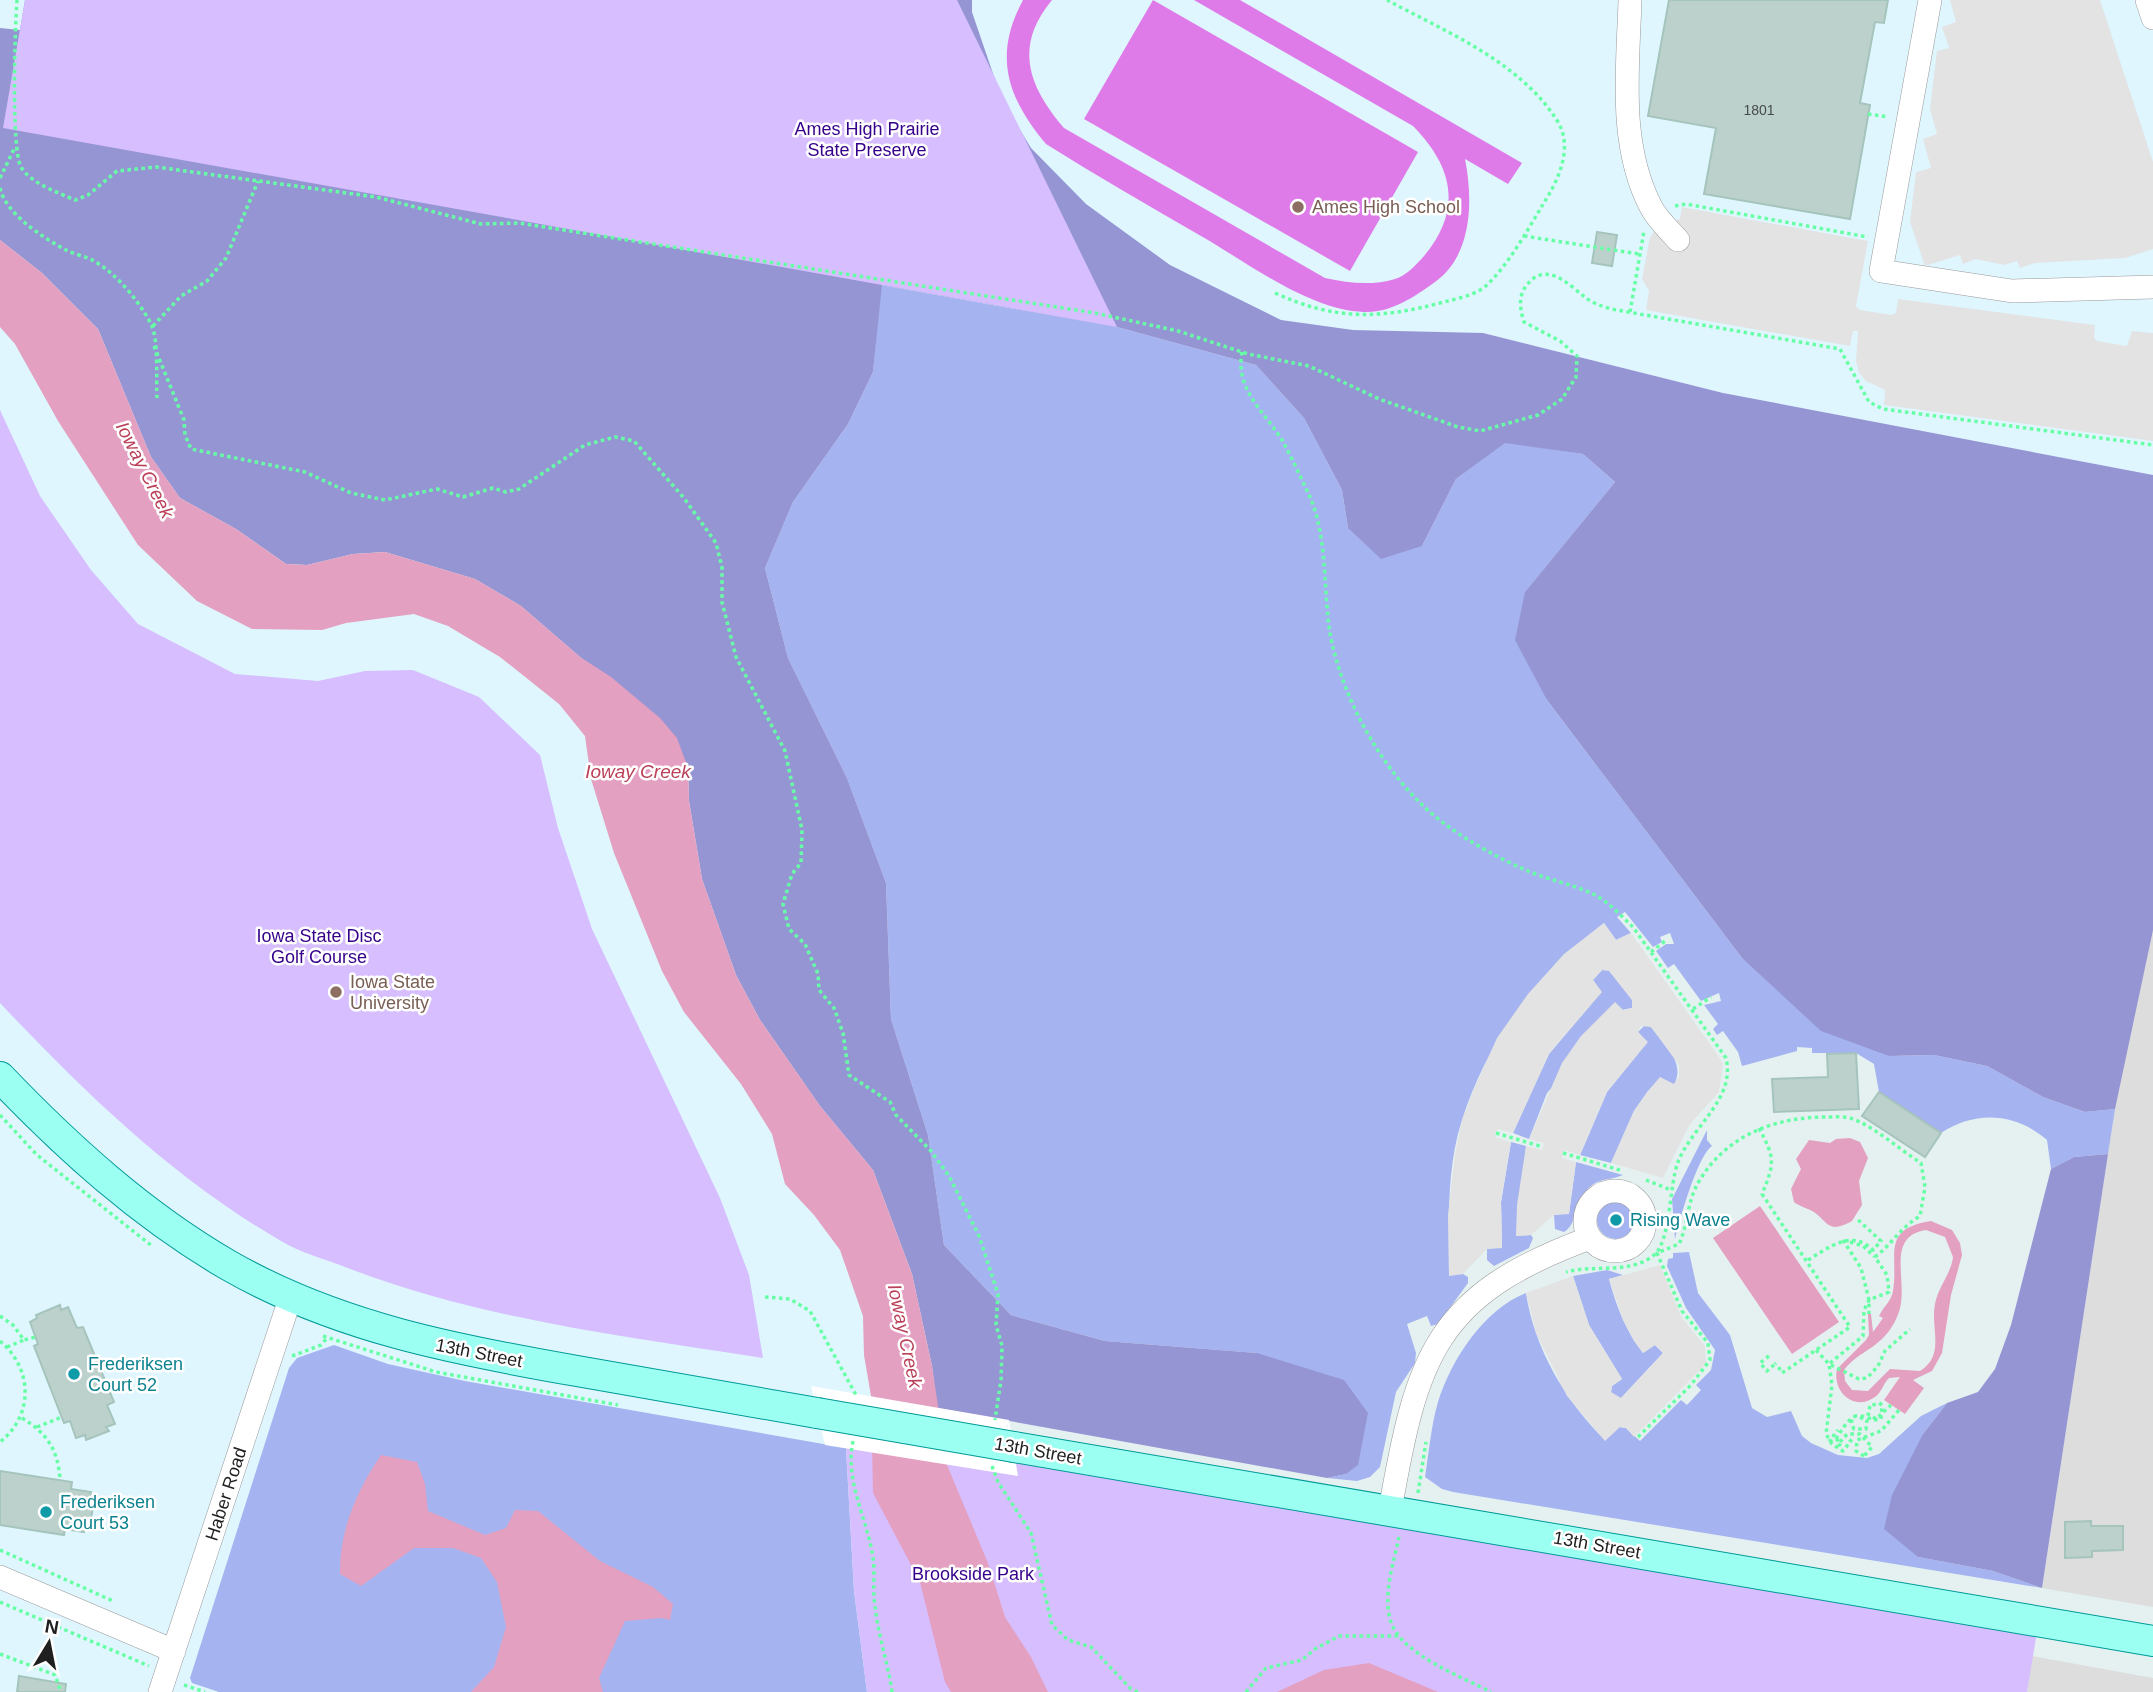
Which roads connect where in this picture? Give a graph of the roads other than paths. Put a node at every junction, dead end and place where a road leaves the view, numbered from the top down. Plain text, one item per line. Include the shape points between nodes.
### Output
1 (1630, 0) edge
2 (1930, 0) edge
3 (2147, 0) edge
4 (2153, 18) edge
5 (1678, 240) dead end
6 (2153, 287) edge
7 (0, 1077) edge
8 (1590, 1238) dead end
9 (291, 1296) junction
10 (1395, 1524) junction
11 (0, 1577) edge
12 (2153, 1641) edge
13 (174, 1651) junction
14 (168, 1686) edge

1 - 5 street via 1629,139 1639,180 1656,215
2 - 6 street via 1881,271 2012,291
3 - 4 street
7 - 9 main road, 13th Street via 57,1136 174,1231
8 - 10 street via 1514,1270 1471,1301 1451,1324 1414,1390
9 - 10 main road, 13th Street, bridge via 342,1317 462,1351 817,1413 1002,1454
9 - 13 street, Haber Road
10 - 12 main road, 13th Street
11 - 13 street
13 - 14 street, Haber Road

